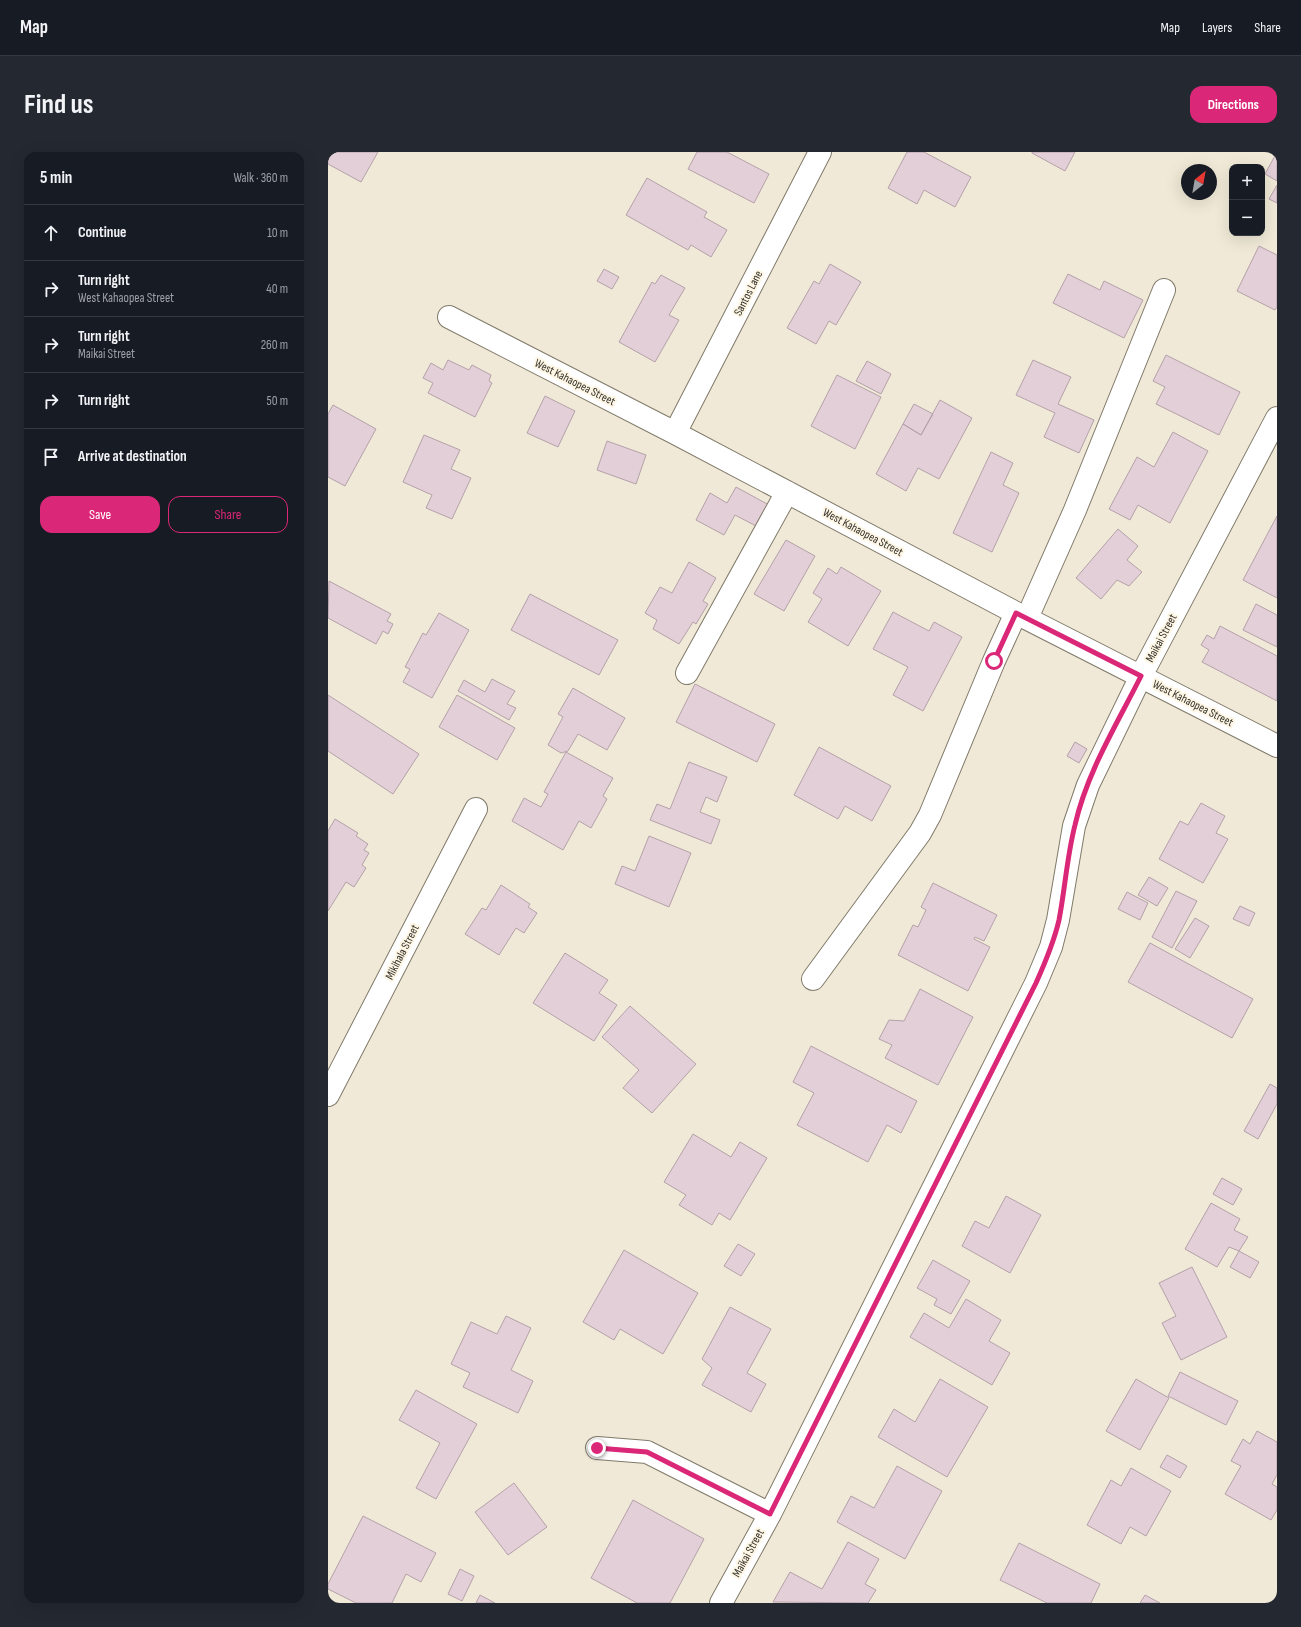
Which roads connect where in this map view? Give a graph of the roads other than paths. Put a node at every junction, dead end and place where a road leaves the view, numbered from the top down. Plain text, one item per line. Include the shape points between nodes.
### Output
1 (820, 152) edge
2 (1164, 290) dead end
3 (449, 317) dead end
4 (1277, 418) edge
5 (675, 433) junction
6 (787, 492) junction
7 (1021, 616) junction
8 (687, 672) dead end
9 (1141, 676) junction
10 (1277, 746) edge
11 (476, 809) dead end
12 (813, 979) dead end
13 (328, 1095) edge
14 (597, 1448) dead end
15 (770, 1514) junction
16 (721, 1603) edge

1 - 5 street, Santos Lane
2 - 7 street via 1075,510
3 - 5 street, West Kahaopea Street
4 - 9 street, Maikai Street
5 - 6 street, West Kahaopea Street
6 - 7 street, West Kahaopea Street
6 - 8 street
7 - 9 street, West Kahaopea Street
7 - 12 street via 994,661 926,821 905,854
9 - 10 street, West Kahaopea Street
9 - 15 street, Maikai Street via 1096,766 1079,808 1058,920 1051,947 1036,983
11 - 13 street, Mikihala Street
14 - 15 street via 647,1452
15 - 16 street, Maikai Street

